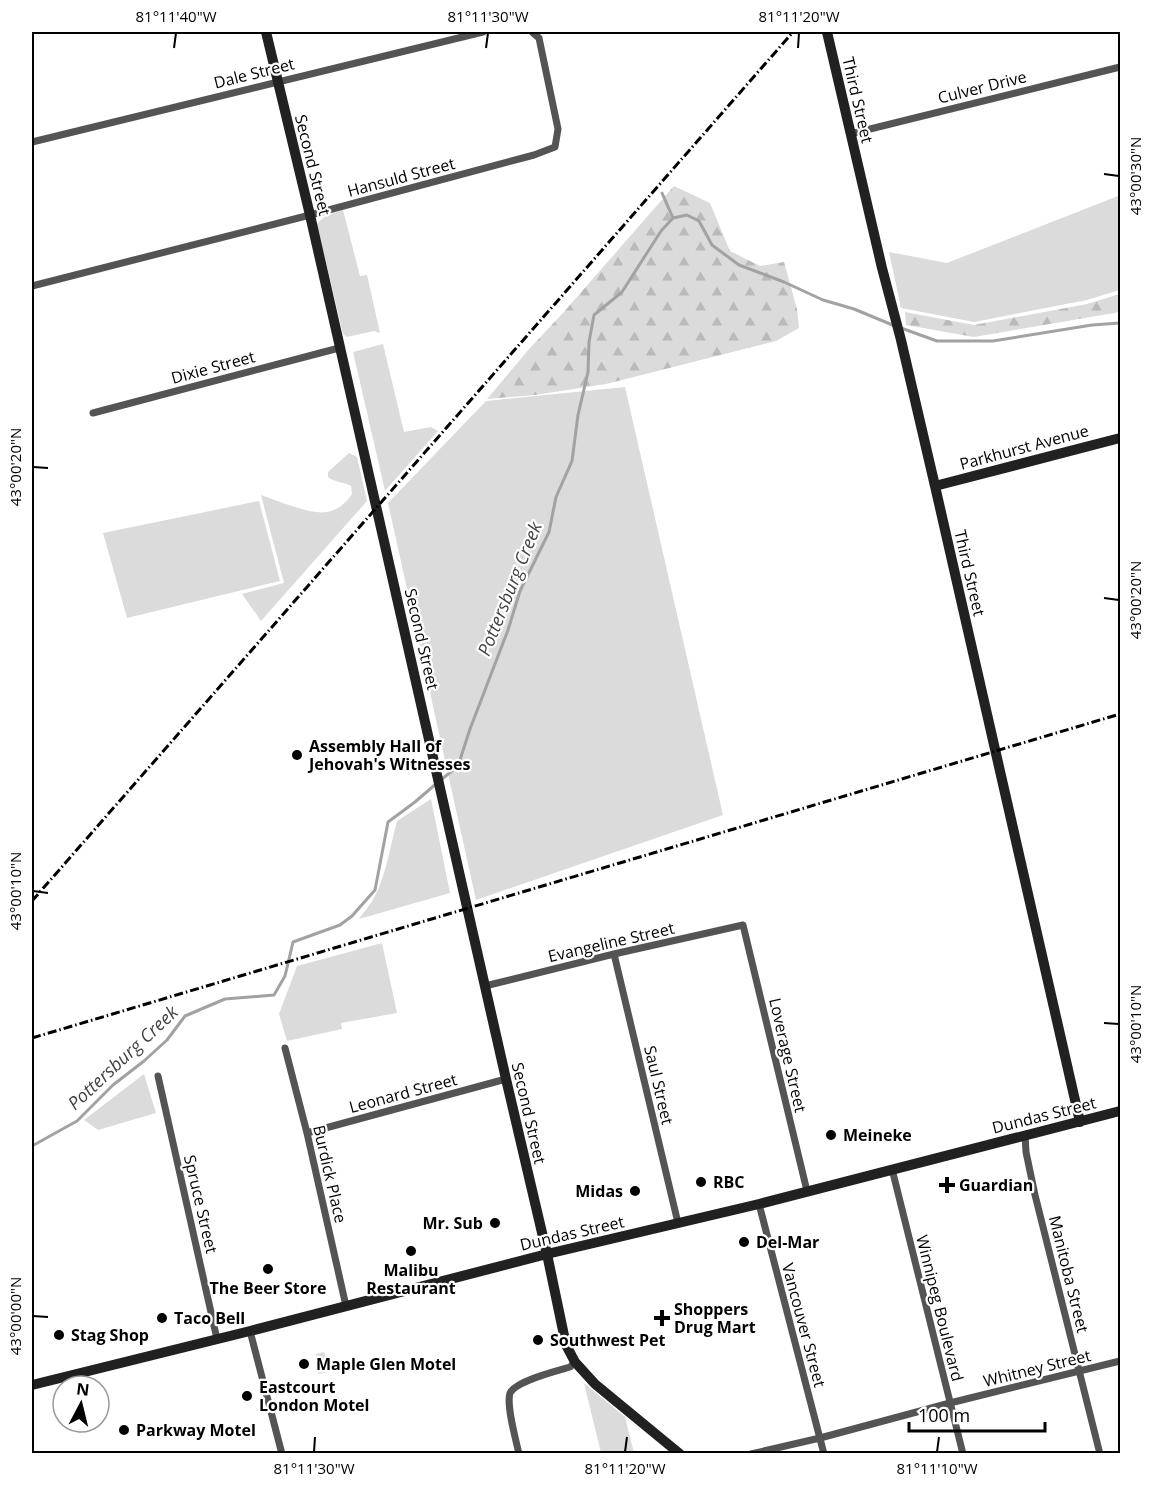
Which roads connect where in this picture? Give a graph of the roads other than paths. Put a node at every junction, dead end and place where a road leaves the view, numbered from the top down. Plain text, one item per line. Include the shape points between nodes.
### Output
1 (266, 32) edge
2 (483, 32) edge
3 (532, 32) edge
4 (827, 32) edge
5 (1120, 67) edge
6 (277, 81) junction
7 (850, 134) junction
8 (32, 142) edge
9 (310, 215) junction
10 (32, 286) edge
11 (339, 348) junction
12 (93, 413) dead end
13 (1120, 438) edge
14 (935, 486) junction
15 (743, 925) joint
16 (614, 954) junction
17 (485, 986) junction
18 (285, 1048) dead end
19 (158, 1076) dead end
20 (506, 1079) junction
21 (1120, 1111) edge
22 (1080, 1122) junction
23 (308, 1133) junction
24 (1025, 1136) junction
25 (891, 1169) junction
26 (807, 1191) junction
27 (759, 1204) junction
28 (678, 1223) junction
29 (547, 1254) junction
30 (346, 1306) junction
31 (250, 1331) junction
32 (217, 1339) junction
33 (1120, 1361) edge
34 (575, 1362) junction
35 (1080, 1372) junction
36 (32, 1384) edge
37 (950, 1403) junction
38 (820, 1438) junction
39 (282, 1454) edge
40 (519, 1454) edge
41 (680, 1454) edge
42 (751, 1454) edge
43 (824, 1454) edge
44 (963, 1454) edge
45 (1100, 1454) edge

1 - 6 street, Second Street
2 - 6 street, Dale Street
3 - 9 street, Hansuld Street via 539,38 558,129 555,147
4 - 7 street, Third Street
5 - 7 street, Culver Drive
6 - 8 street, Dale Street
6 - 9 street, Second Street
7 - 14 street, Third Street
9 - 10 street, Hansuld Street
9 - 11 street, Second Street
11 - 12 street, Dixie Street
11 - 17 street, Second Street
13 - 14 street, Parkhurst Avenue
14 - 22 street, Third Street
15 - 16 street, Evangeline Street
15 - 26 street, Loverage Street
16 - 17 street, Evangeline Street
16 - 28 street, Saul Street
17 - 20 street, Second Street
18 - 23 street, Burdick Place
19 - 32 street, Spruce Street
20 - 23 street, Leonard Street
20 - 29 street, Second Street
21 - 22 street, Dundas Street
22 - 24 street, Dundas Street
23 - 30 street, Burdick Place
24 - 25 street, Dundas Street
24 - 35 street, Manitoba Street via 1035,1195
25 - 26 street, Dundas Street
25 - 37 street, Winnipeg Boulevard
26 - 27 street, Dundas Street
27 - 28 street, Dundas Street
27 - 38 street, Vancouver Street
28 - 29 street, Dundas Street
29 - 30 street, Dundas Street
29 - 34 street, Second Street via 566,1345
30 - 31 street, Dundas Street
31 - 32 street, Dundas Street
31 - 39 street
32 - 36 street, Dundas Street
33 - 35 street, Whitney Street
34 - 40 street via 519,1384 511,1391 509,1403
34 - 41 street via 595,1384
35 - 37 street, Whitney Street
35 - 45 street, Manitoba Street
37 - 38 street, Whitney Street
37 - 44 street, Winnipeg Boulevard
38 - 42 street, Whitney Street
38 - 43 street, Vancouver Street

